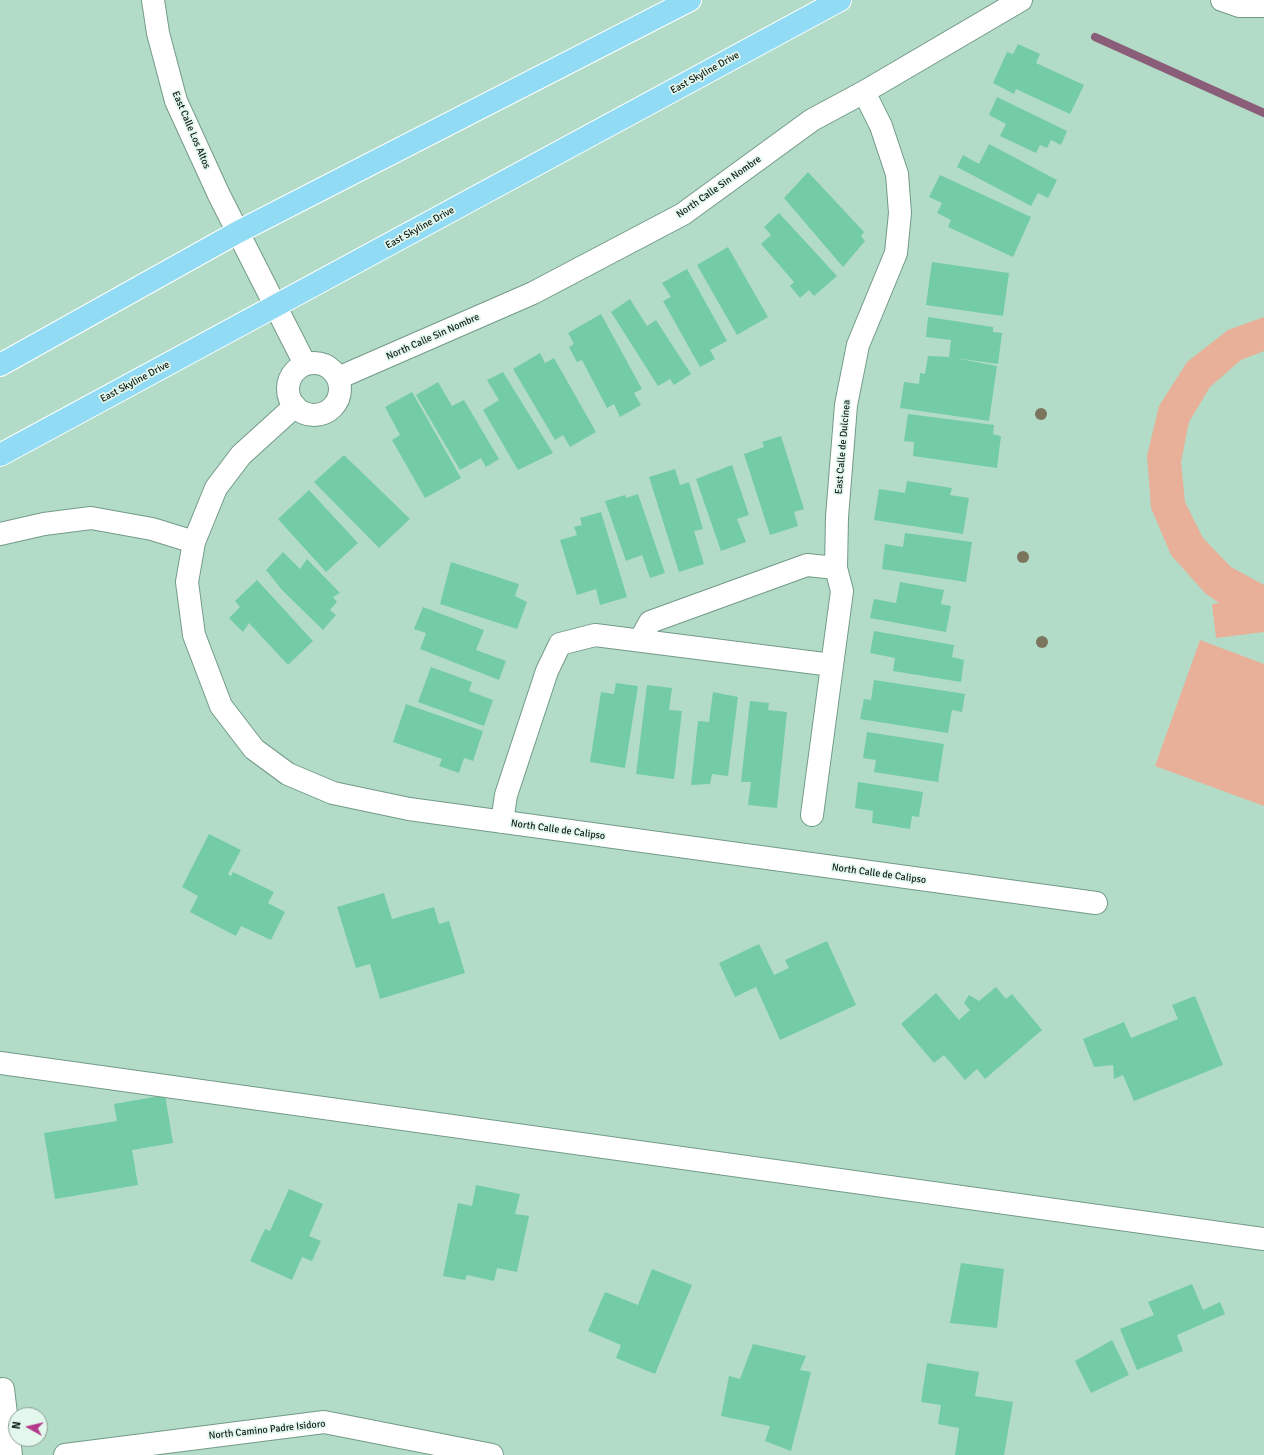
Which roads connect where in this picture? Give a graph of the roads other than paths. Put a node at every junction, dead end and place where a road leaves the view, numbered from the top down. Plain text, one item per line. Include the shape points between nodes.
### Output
1 (153, 0) edge
2 (690, 0) edge
3 (840, 0) edge
4 (1021, 0) edge
5 (1222, 0) edge
6 (1264, 6) edge
7 (864, 92) junction
8 (238, 232) junction
9 (276, 307) junction
10 (305, 364) junction
11 (0, 365) edge
12 (338, 378) junction
13 (295, 406) junction
14 (0, 455) edge
15 (0, 534) edge
16 (194, 542) junction
17 (836, 568) junction
18 (640, 640) junction
19 (832, 665) junction
20 (812, 815) dead end
21 (502, 822) junction
22 (1096, 903) dead end
23 (0, 1063) edge
24 (1264, 1239) edge
25 (3, 1389) dead end
26 (10, 1455) edge
27 (65, 1455) edge
28 (492, 1455) edge

1 - 8 street, East Calle Los Altos via 158,33 176,101
2 - 8 main road
3 - 9 main road, East Skyline Drive
4 - 7 street, North Calle Sin Nombre
5 - 6 street via 1239,6
7 - 12 street, North Calle Sin Nombre via 812,120 683,214 533,293
7 - 17 street, East Calle de Dulcinea via 880,126 896,174 900,213 896,253 858,345 846,405 837,517
8 - 9 street, East Calle Los Altos
8 - 11 main road
9 - 10 street, East Calle Los Altos
9 - 14 main road, East Skyline Drive
10 - 12 street via 321,363
10 - 13 street via 298,368 289,382 290,395
12 - 13 street via 340,394 337,402 328,411 317,415 308,414
13 - 16 street via 241,455 216,488
15 - 16 street via 44,524 91,518 152,529
16 - 21 street, North Calle de Calipso via 187,582 194,635 221,706 254,750 288,774 333,793 409,809
17 - 18 street via 807,565 650,622
17 - 19 street, East Calle de Dulcinea via 842,591
18 - 19 street
18 - 21 street via 595,635 560,644 547,671 506,795
19 - 20 street, East Calle de Dulcinea
21 - 22 street, North Calle de Calipso
23 - 24 street
25 - 26 street
27 - 28 street, North Camino Padre Isidoro via 324,1422

